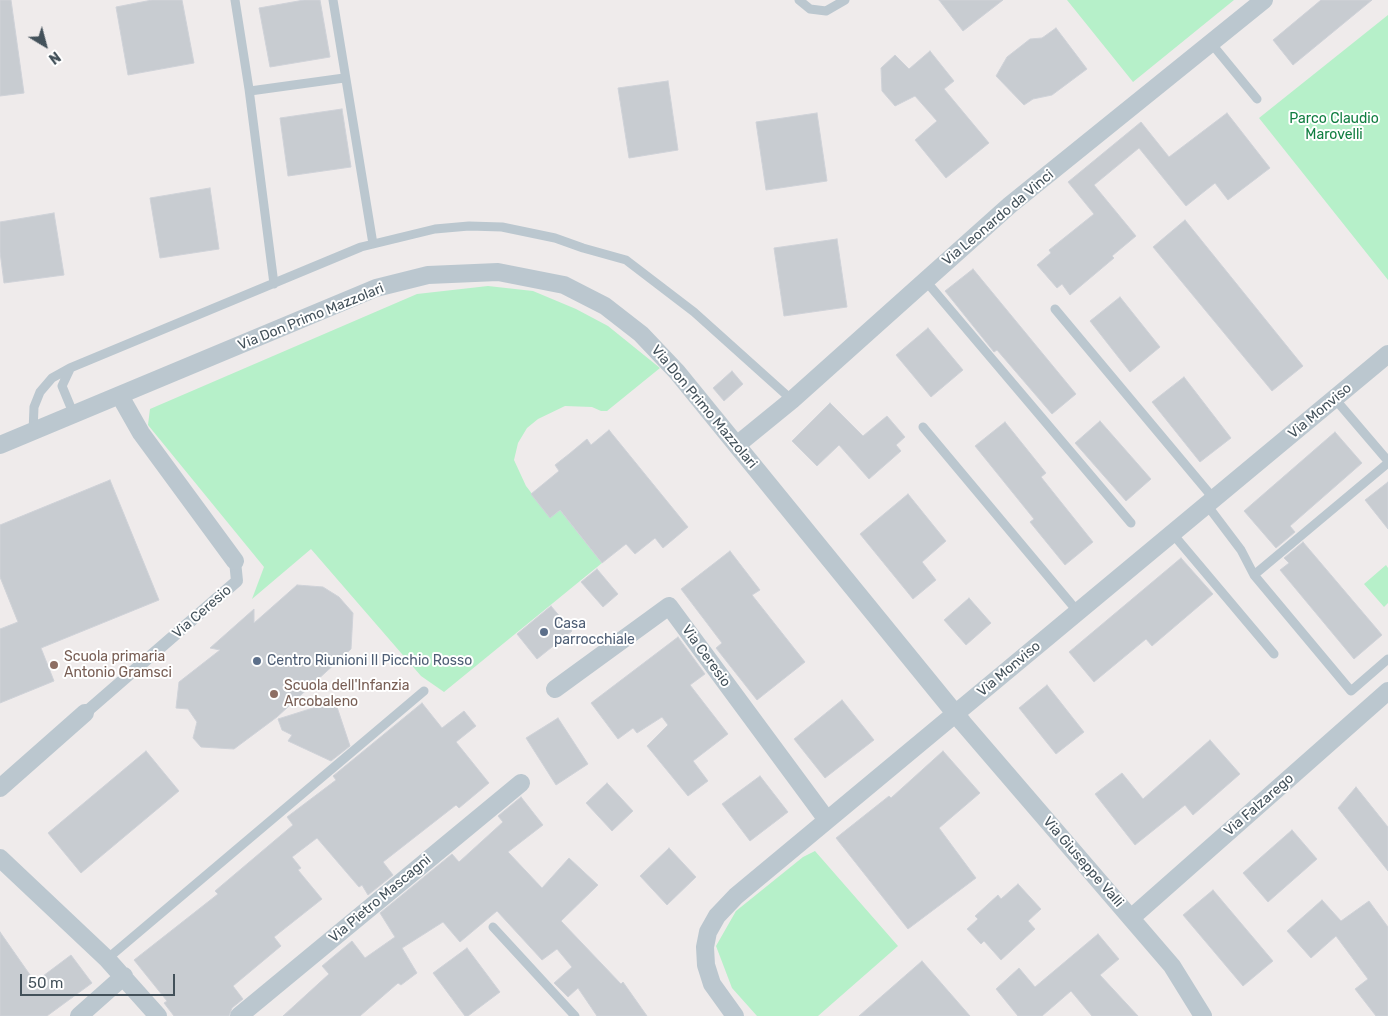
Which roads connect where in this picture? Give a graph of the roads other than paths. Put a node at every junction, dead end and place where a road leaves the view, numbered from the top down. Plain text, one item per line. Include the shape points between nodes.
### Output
1 (235, 0) edge
2 (333, 0) edge
3 (799, 0) edge
4 (845, 0) edge
5 (1264, 0) edge
6 (1211, 43) junction
7 (344, 78) junction
8 (250, 91) junction
9 (1257, 99) dead end
10 (373, 244) junction
11 (925, 280) junction
12 (274, 284) junction
13 (1055, 309) dead end
14 (1388, 354) edge
15 (70, 368) junction
16 (120, 396) junction
17 (1335, 398) junction
18 (792, 400) junction
19 (74, 415) junction
20 (924, 427) dead end
21 (32, 432) junction
22 (738, 444) junction
23 (0, 445) edge
24 (1388, 462) edge
25 (1210, 502) junction
26 (1131, 524) dead end
27 (1172, 533) junction
28 (235, 561) joint
29 (1254, 575) junction
30 (1078, 612) junction
31 (1274, 654) dead end
32 (1388, 660) edge
33 (555, 689) dead end
34 (424, 691) dead end
35 (1388, 691) edge
36 (85, 713) joint
37 (955, 713) junction
38 (521, 783) dead end
39 (0, 788) edge
40 (827, 820) junction
41 (0, 858) edge
42 (1130, 918) junction
43 (493, 927) dead end
44 (107, 959) junction
45 (124, 976) junction
46 (79, 1016) edge
47 (158, 1016) edge
48 (239, 1016) edge
49 (575, 1016) edge
50 (735, 1016) edge
51 (1203, 1016) edge

1 - 8 lane
2 - 7 lane
3 - 4 lane via 810,8 826,11
5 - 6 street, Via Leonardo da Vinci
6 - 9 lane
6 - 11 street, Via Leonardo da Vinci via 1010,205
7 - 8 lane
7 - 10 lane
8 - 12 lane
10 - 12 lane
10 - 18 lane via 435,229 502,227 555,238 626,260 694,312
11 - 18 street, Via Leonardo da Vinci
11 - 26 lane
12 - 15 lane
13 - 25 lane
14 - 17 street, Via Monviso
15 - 19 lane via 62,386
15 - 21 lane via 52,378 40,392 34,407
16 - 19 street, Via Don Primo Mazzolari
16 - 22 street, Via Don Primo Mazzolari via 376,288 428,275 498,272 564,285 605,306 641,334
16 - 28 street, Via Ceresio via 141,433
17 - 24 lane
17 - 25 street, Via Monviso
18 - 22 street, Via Leonardo da Vinci
19 - 21 street, Via Don Primo Mazzolari
20 - 30 lane
21 - 23 street, Via Don Primo Mazzolari
22 - 37 street, Via Don Primo Mazzolari
24 - 29 lane
25 - 27 street, Via Monviso
25 - 29 lane
27 - 30 street, Via Monviso
27 - 31 lane
28 - 36 street, Via Ceresio via 237,581
29 - 32 lane via 1351,691
30 - 37 street, Via Monviso
33 - 40 street, Via Ceresio via 669,606
34 - 44 lane
35 - 42 street, Via Falzarego
36 - 39 street, Via Ceresio
37 - 40 street, Via Monviso
37 - 42 street, Via Giuseppe Valli
38 - 48 street, Via Pietro Mascagni
40 - 50 street, Via Monviso via 736,896 717,916 708,932 706,965 712,984
41 - 44 street
42 - 51 street, Via Giuseppe Valli via 1182,979
43 - 49 lane
44 - 45 street
45 - 46 street
45 - 47 street

